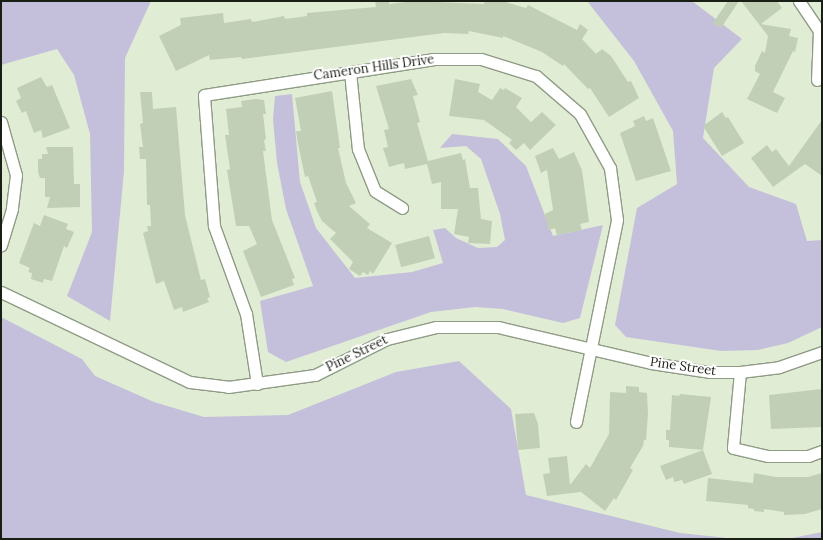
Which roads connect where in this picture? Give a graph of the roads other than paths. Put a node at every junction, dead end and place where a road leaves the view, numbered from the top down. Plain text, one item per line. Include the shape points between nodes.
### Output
1 (799, 1) edge
2 (350, 72) junction
3 (818, 80) dead end
4 (1, 122) edge
5 (402, 208) dead end
6 (1, 245) edge
7 (1, 292) edge
8 (592, 348) junction
9 (822, 352) edge
10 (740, 372) junction
11 (257, 384) junction
12 (576, 422) dead end
13 (822, 451) edge

1 - 3 street via 819,31
2 - 5 street via 358,149 375,191
2 - 8 street, Cameron Hills Drive via 434,59 481,59 536,76 580,114 610,168 617,220
2 - 11 street, Cameron Hills Drive via 204,95 214,226 246,314
4 - 6 street via 16,174 12,209
7 - 11 street, Pine Street via 190,382 228,387
8 - 10 street, Pine Street via 651,363 710,372
8 - 11 street, Pine Street via 498,327 436,327 387,338 315,375
8 - 12 street, Cameron Hills Drive
9 - 10 street, Pine Street via 779,367
10 - 13 street via 733,448 768,456 808,456

